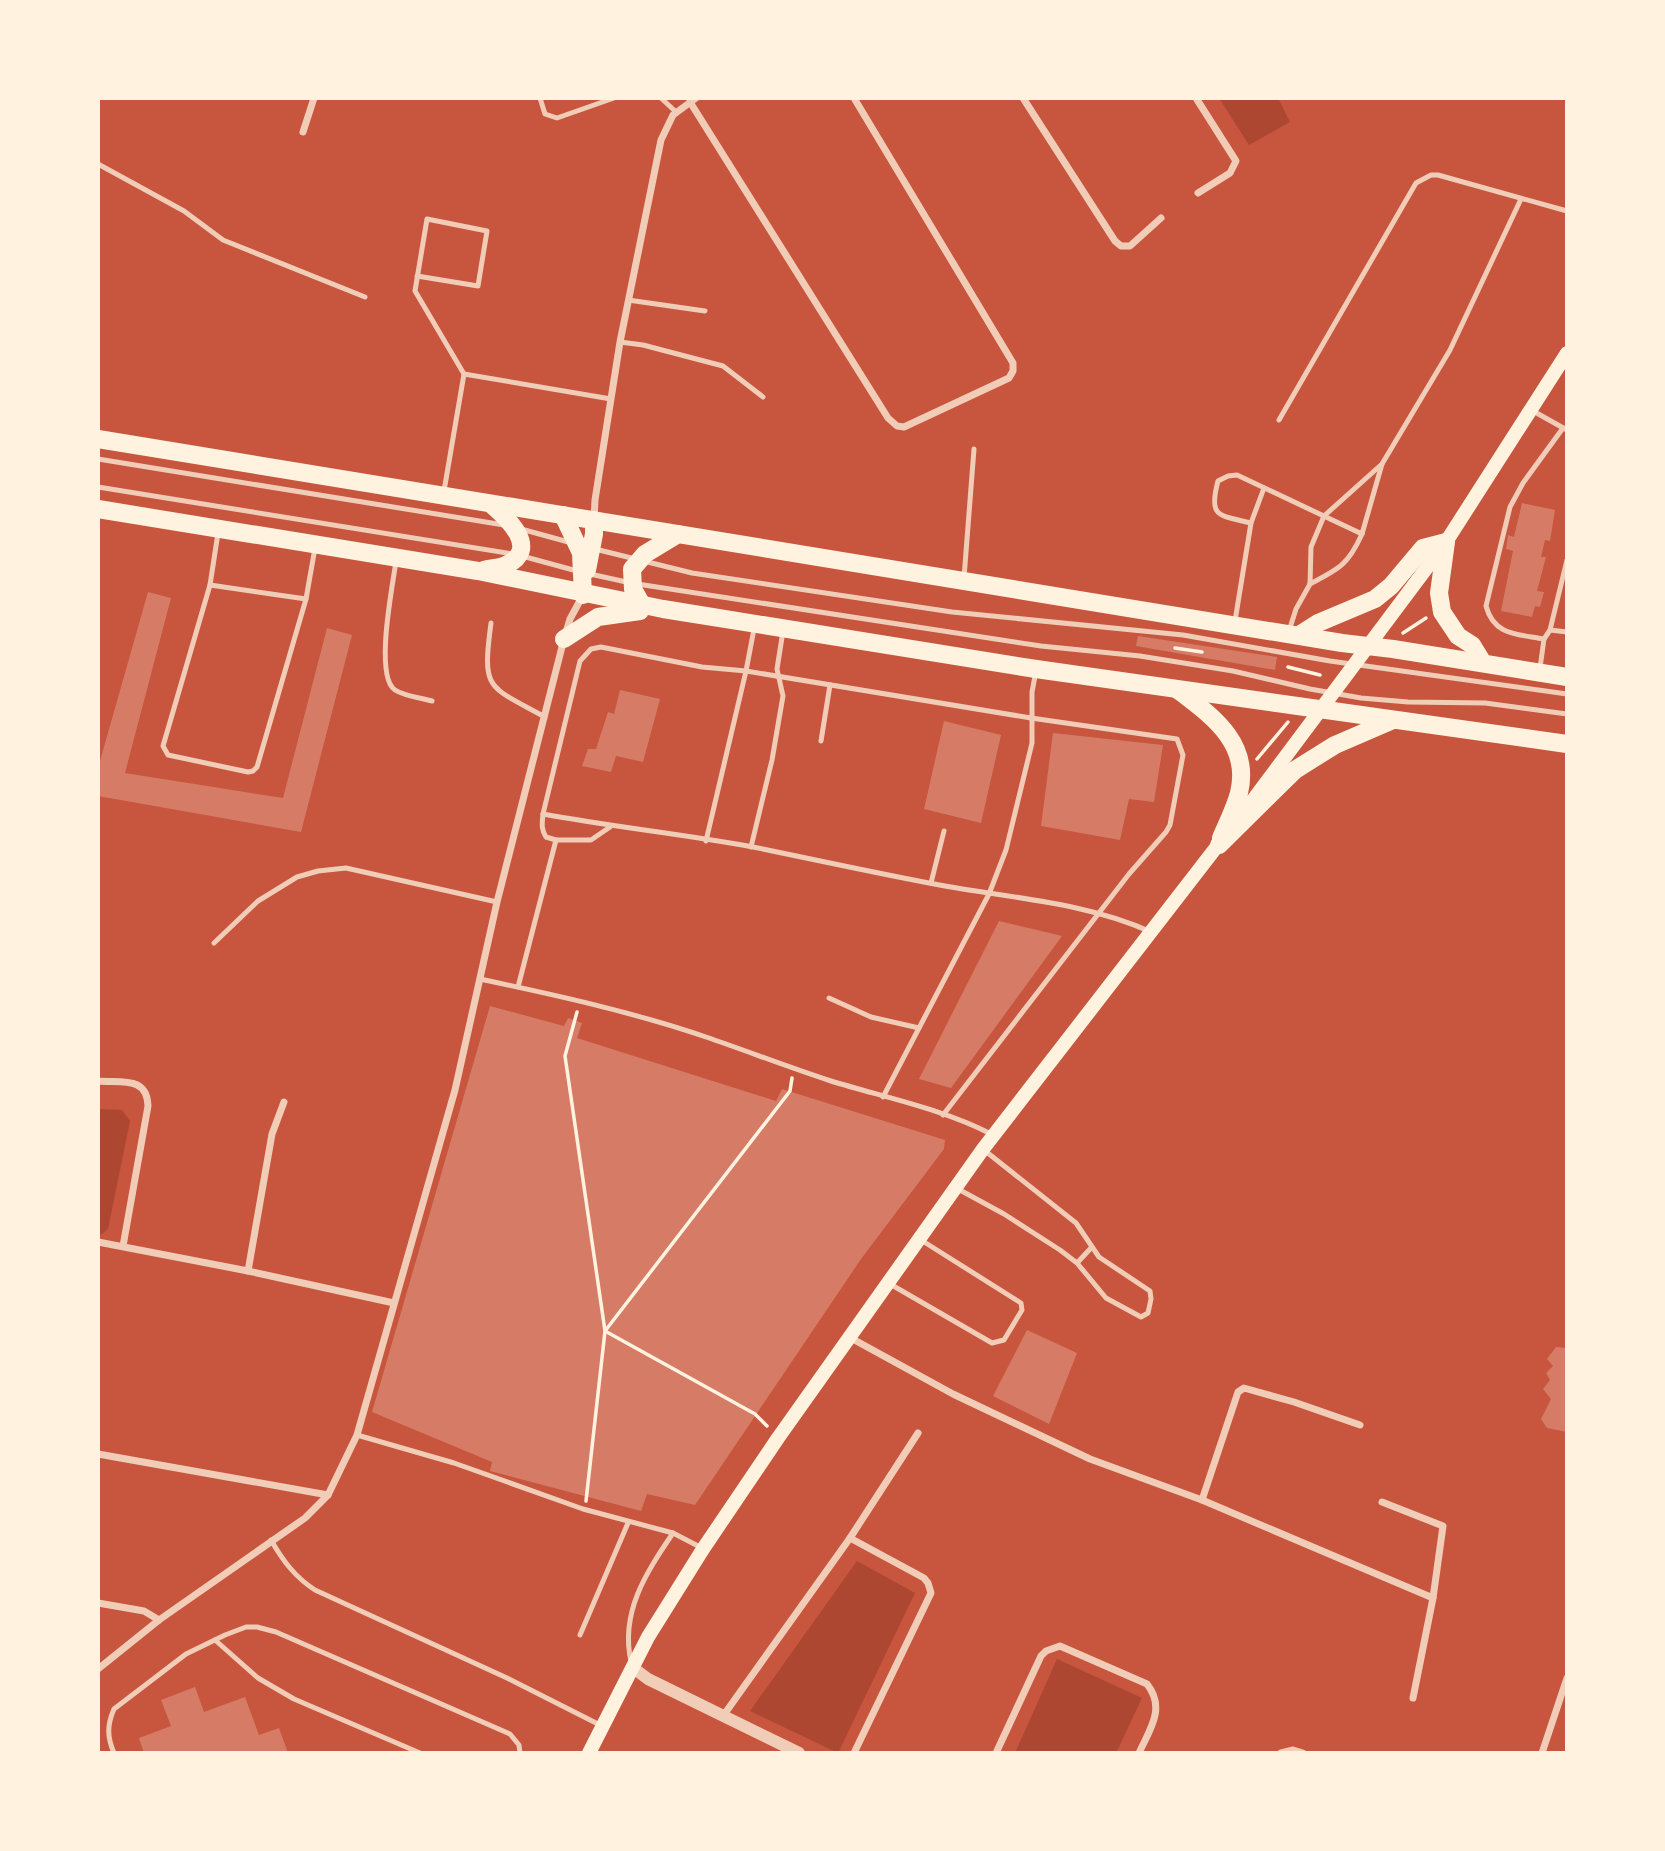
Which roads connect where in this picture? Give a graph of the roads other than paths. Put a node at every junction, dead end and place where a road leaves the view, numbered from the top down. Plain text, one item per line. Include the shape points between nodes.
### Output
1 (314, 98) edge
2 (540, 98) edge
3 (614, 98) edge
4 (662, 98) edge
5 (854, 98) edge
6 (1023, 98) edge
7 (1196, 98) edge
8 (693, 100) edge
9 (676, 112) junction
10 (303, 132) dead end
11 (98, 164) edge
12 (1198, 193) dead end
13 (1521, 199) junction
14 (1567, 211) edge
15 (1161, 218) dead end
16 (417, 276) junction
17 (365, 297) dead end
18 (628, 300) junction
19 (705, 311) dead end
20 (620, 342) junction
21 (1567, 353) edge
22 (464, 374) junction
23 (763, 397) dead end
24 (611, 399) junction
25 (1532, 410) junction
26 (1279, 420) dead end
27 (1565, 429) edge
28 (98, 439) edge
29 (974, 449) dead end
30 (98, 459) edge
31 (1382, 464) junction
32 (98, 486) edge
33 (1264, 488) junction
34 (443, 497) junction
35 (492, 505) junction
36 (98, 509) edge
37 (563, 515) junction
38 (1324, 516) junction
39 (594, 520) junction
40 (1251, 523) junction
41 (515, 527) junction
42 (218, 529) junction
43 (678, 534) junction
44 (1362, 534) junction
45 (1446, 542) junction
46 (316, 545) junction
47 (585, 547) junction
48 (517, 555) junction
49 (397, 558) junction
50 (1567, 560) edge
51 (638, 562) junction
52 (478, 571) junction
53 (585, 573) junction
54 (964, 580) junction
55 (631, 583) junction
56 (1310, 584) junction
57 (210, 585) junction
58 (583, 594) junction
59 (306, 599) junction
60 (642, 605) junction
61 (663, 609) junction
62 (491, 623) dead end
63 (755, 624) junction
64 (1234, 624) junction
65 (783, 628) junction
66 (1550, 630) junction
67 (1567, 632) edge
68 (1294, 634) junction
69 (564, 639) junction
70 (1545, 639) junction
71 (1368, 646) junction
72 (1483, 663) junction
73 (1354, 664) junction
74 (1036, 669) junction
75 (746, 671) junction
76 (1540, 673) junction
77 (1567, 677) edge
78 (781, 678) junction
79 (830, 685) junction
80 (1178, 690) junction
81 (1567, 694) edge
82 (432, 701) dead end
83 (1328, 701) junction
84 (1567, 714) edge
85 (545, 717) junction
86 (1031, 718) junction
87 (1394, 720) junction
88 (821, 741) dead end
89 (1567, 744) edge
90 (543, 814) junction
91 (610, 827) junction
92 (944, 831) dead end
93 (555, 840) junction
94 (706, 841) junction
95 (1219, 845) junction
96 (751, 847) junction
97 (930, 883) junction
98 (989, 894) junction
99 (497, 902) junction
100 (1100, 913) junction
101 (1151, 933) junction
102 (214, 943) dead end
103 (480, 979) junction
104 (518, 987) junction
105 (829, 998) dead end
106 (919, 1028) junction
107 (98, 1082) edge
108 (883, 1097) junction
109 (284, 1102) dead end
110 (943, 1115) junction
111 (994, 1136) junction
112 (983, 1149) junction
113 (955, 1188) junction
114 (919, 1238) junction
115 (98, 1242) edge
116 (123, 1246) junction
117 (1091, 1248) junction
118 (1077, 1263) junction
119 (248, 1271) junction
120 (887, 1282) junction
121 (394, 1303) junction
122 (849, 1337) junction
123 (1360, 1425) dead end
124 (918, 1433) dead end
125 (357, 1435) junction
126 (98, 1454) edge
127 (328, 1495) junction
128 (1202, 1500) junction
129 (1382, 1502) dead end
130 (628, 1523) junction
131 (673, 1534) junction
132 (850, 1538) junction
133 (271, 1540) junction
134 (703, 1549) junction
135 (1433, 1598) junction
136 (98, 1603) edge
137 (159, 1620) junction
138 (580, 1634) dead end
139 (215, 1640) junction
140 (632, 1667) junction
141 (98, 1669) edge
142 (1567, 1678) edge
143 (1413, 1698) dead end
144 (723, 1716) junction
145 (601, 1726) junction
146 (785, 1750) edge
147 (114, 1753) edge
148 (420, 1753) edge
149 (520, 1753) edge
150 (589, 1753) edge
151 (799, 1753) edge
152 (854, 1753) edge
153 (996, 1753) edge
154 (1139, 1753) edge
155 (1281, 1753) edge
156 (1303, 1753) edge
157 (1542, 1753) edge

1 - 10 street
2 - 3 lane via 545,114 557,118
4 - 9 lane
5 - 8 street via 1012,359 1009,378 909,426 893,424
6 - 15 street via 1115,241 1130,246
7 - 12 street via 1236,161 1230,173
8 - 9 street
9 - 18 street via 661,139
11 - 17 lane via 184,211 223,240
13 - 14 lane
13 - 26 lane via 1438,175 1416,183
13 - 31 lane via 1450,350
16 - 16 lane via 427,219 487,231 478,286
16 - 22 lane via 415,291
18 - 19 lane
18 - 20 street
20 - 23 lane via 723,366
20 - 24 street
21 - 25 main road
22 - 24 lane
22 - 34 lane
24 - 39 street
25 - 27 lane
25 - 45 main road
27 - 70 lane via 1510,507 1486,606 1495,625
28 - 34 main road
29 - 54 lane
30 - 41 lane
31 - 38 lane
31 - 44 lane
32 - 48 lane
33 - 38 lane
33 - 40 lane
33 - 40 lane via 1237,475 1218,481 1213,502 1216,510
34 - 35 main road
35 - 37 main road
35 - 41 main road
36 - 42 main road
37 - 39 main road
37 - 47 main road
38 - 44 lane
38 - 56 lane via 1311,547
39 - 43 main road
39 - 47 main road
40 - 64 lane
41 - 47 lane
41 - 48 main road via 521,541
42 - 46 main road
42 - 57 lane
43 - 51 main road
43 - 54 main road
44 - 56 lane via 1339,569
45 - 68 main road via 1423,548 1375,599
45 - 71 main road
45 - 72 main road via 1439,593 1442,612
46 - 49 main road
46 - 59 lane
47 - 51 lane
47 - 53 main road
48 - 52 main road via 507,565
48 - 53 lane
49 - 52 main road
49 - 82 lane via 384,643 390,685
50 - 66 lane
51 - 55 main road
51 - 73 lane via 939,610 1183,635
52 - 58 main road
53 - 55 lane
53 - 58 main road
54 - 64 main road
55 - 60 main road
55 - 83 lane via 1233,671
56 - 68 lane via 1296,609
57 - 59 lane
57 - 59 lane via 164,751 248,772 257,767
58 - 60 main road
58 - 69 street
60 - 61 main road
61 - 63 main road
61 - 69 main road via 598,617
62 - 85 lane via 485,665 490,683
63 - 65 main road
63 - 75 lane
64 - 68 main road
65 - 74 main road
65 - 78 lane via 777,668
66 - 67 lane
66 - 70 lane
68 - 71 main road
69 - 85 street
70 - 76 lane
71 - 72 main road
71 - 73 main road
72 - 76 main road
73 - 81 lane
73 - 83 main road
74 - 80 main road
74 - 86 lane
75 - 78 lane
75 - 90 lane via 601,647 587,652 580,661
75 - 94 lane
76 - 77 main road
78 - 79 lane
78 - 96 lane via 783,696 772,760
79 - 86 lane
79 - 88 lane
80 - 83 main road
80 - 95 main road via 1213,717 1239,753 1241,784
83 - 84 lane via 1485,703
83 - 87 main road
83 - 95 main road
85 - 99 street
86 - 98 lane via 1032,743 1006,850
86 - 100 lane via 1170,736 1181,746 1170,825
87 - 89 main road
87 - 95 main road via 1335,745 1295,770
90 - 91 lane
90 - 93 lane via 543,832
91 - 93 lane via 591,840
91 - 94 lane
92 - 97 lane
93 - 104 lane
94 - 96 lane
95 - 101 main road
96 - 97 lane
97 - 98 lane
98 - 100 lane
98 - 106 lane
99 - 102 lane via 346,868 318,871 298,877 258,901
99 - 103 street
100 - 101 lane
100 - 110 lane
101 - 111 main road
103 - 104 lane
103 - 121 street via 456,1090
104 - 108 lane via 706,1037
105 - 106 lane via 871,1017
106 - 108 lane
107 - 116 street via 132,1083 148,1094
108 - 110 lane
109 - 119 street via 272,1134
110 - 111 lane
111 - 112 main road
112 - 113 main road
112 - 117 lane via 1076,1223
113 - 114 main road
113 - 118 lane via 1004,1214
114 - 120 main road
114 - 120 lane via 1021,1303 1022,1310 1004,1340 992,1343
115 - 116 street
116 - 119 street
117 - 118 lane
117 - 118 lane via 1150,1292 1145,1317 1107,1298
119 - 121 street
120 - 122 main road
121 - 125 street
122 - 128 street via 953,1394 1090,1459
122 - 134 main road
123 - 128 street via 1244,1388 1238,1392
124 - 132 street
125 - 127 street
125 - 130 lane
126 - 127 street
127 - 133 street via 305,1518
128 - 135 street
129 - 135 street via 1443,1525
130 - 131 lane
130 - 138 lane
131 - 134 lane
131 - 140 lane via 634,1601 628,1630
132 - 144 street
132 - 152 street via 924,1578 931,1593
133 - 137 street
133 - 145 lane via 286,1565 315,1590
134 - 140 main road
135 - 143 street
136 - 137 street via 144,1611
137 - 141 street
139 - 147 lane via 186,1654 114,1709 107,1733
139 - 148 lane via 258,1678 293,1699
139 - 149 lane via 246,1627 276,1632 510,1734
140 - 144 street
140 - 145 main road
142 - 157 street
144 - 146 street
145 - 150 main road
146 - 151 street
153 - 154 street via 1041,1656 1060,1646 1147,1684 1153,1691 1157,1706
155 - 156 street

